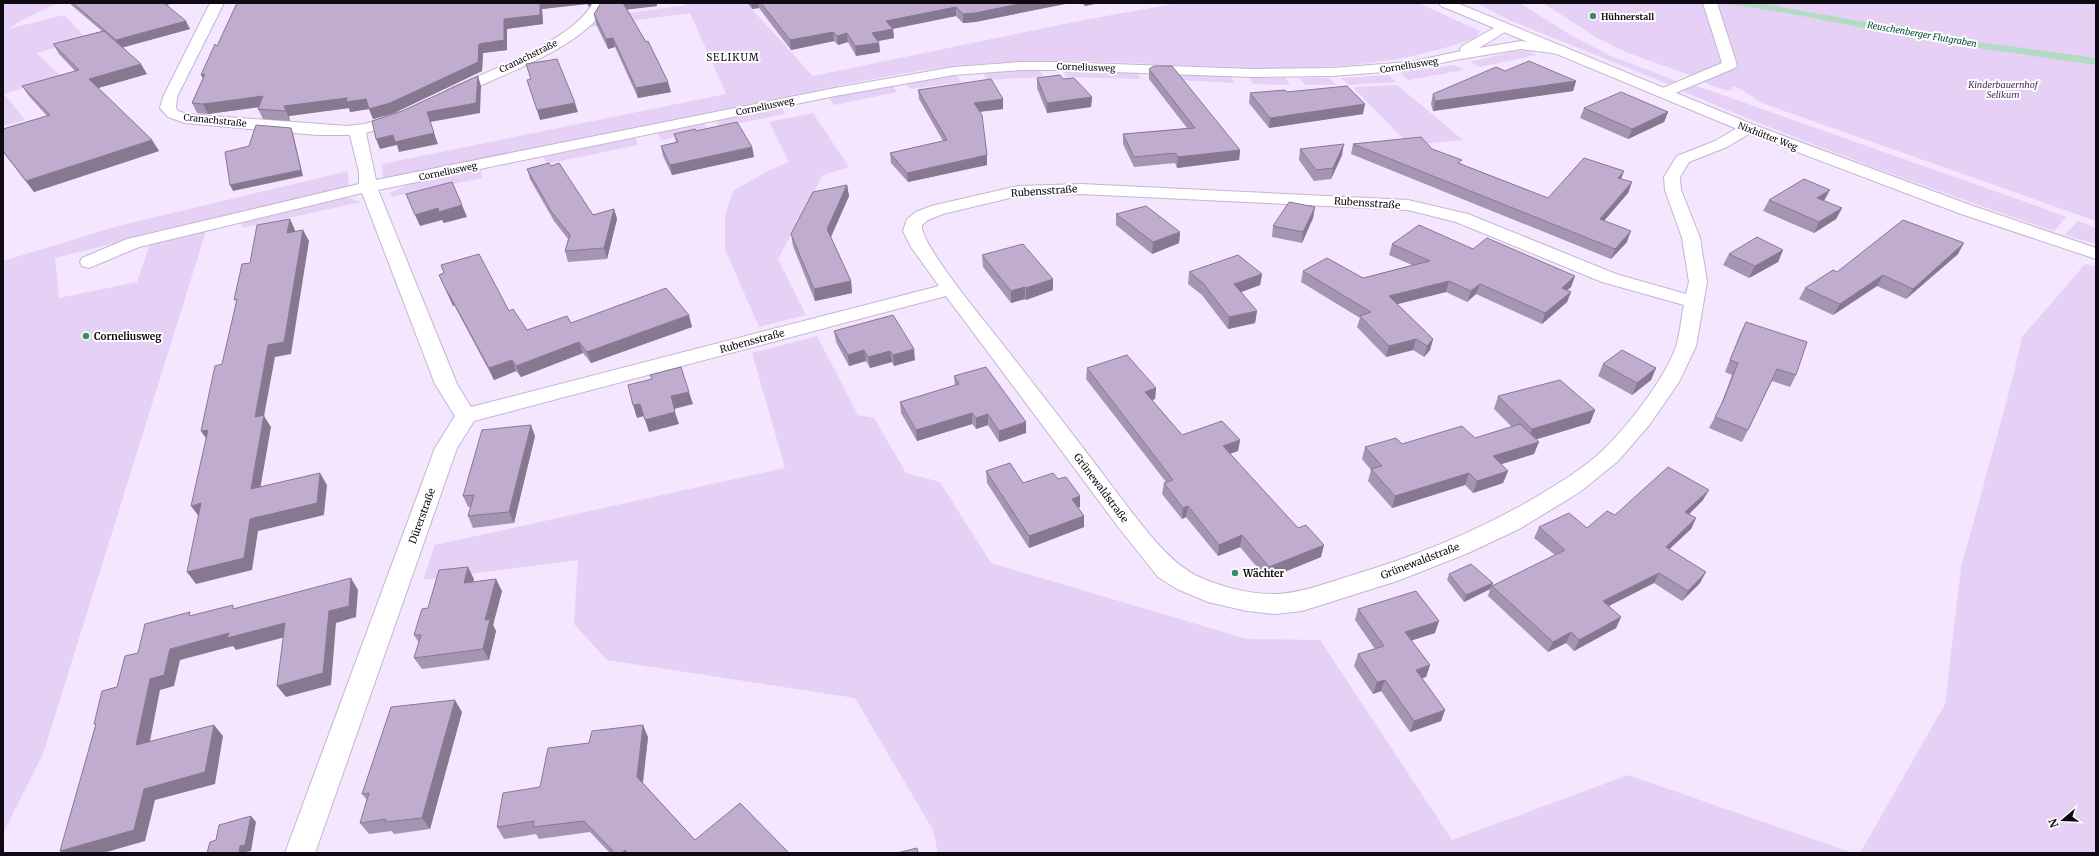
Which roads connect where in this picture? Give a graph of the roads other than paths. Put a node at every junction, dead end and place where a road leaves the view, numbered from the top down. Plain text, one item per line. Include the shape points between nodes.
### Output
1 (217, 3) edge
2 (600, 3) edge
3 (1446, 3) edge
4 (1710, 4) edge
5 (1503, 27) junction
6 (1560, 50) junction
7 (1455, 56) junction
8 (1663, 93) junction
9 (441, 98) edge
10 (414, 111) edge
11 (1748, 128) junction
12 (356, 130) junction
13 (368, 187) junction
14 (2096, 254) edge
15 (89, 262) dead end
16 (951, 289) junction
17 (1695, 302) junction
18 (466, 416) junction
19 (300, 853) edge

1 - 12 street, Cranachstraße via 170,97 168,108 173,114 185,118 311,130
2 - 9 street, Cranachstraße via 590,20 552,46
3 - 5 street, Nixhütter Weg
4 - 8 street via 1730,65
5 - 6 street, Nixhütter Weg
5 - 7 street, Corneliusweg
6 - 7 street, Corneliusweg via 1521,46
6 - 8 street, Nixhütter Weg
7 - 13 street, Corneliusweg via 1410,66 1332,72 1252,73 1057,66 1013,66 954,71 835,92
8 - 11 street, Nixhütter Weg
10 - 12 street, Cranachstraße via 390,121
11 - 14 street, Nixhütter Weg via 1967,210
11 - 17 street, Grünewaldstraße via 1721,144 1684,159 1672,177 1673,190 1691,238 1698,282
12 - 13 street via 367,172
13 - 15 street, Corneliusweg via 133,243
13 - 18 street via 446,384
16 - 17 street, Rubensstraße via 920,247 912,231 913,223 922,216 937,210 1018,191 1081,189 1408,205 1462,218 1609,278
16 - 17 street, Grünewaldstraße via 1127,522 1167,570 1208,592 1246,601 1275,604 1302,601 1388,574 1457,548 1511,523 1572,486 1610,456 1642,419 1672,377 1686,346
16 - 18 street, Rubensstraße
18 - 19 street, Dürerstraße via 446,448

